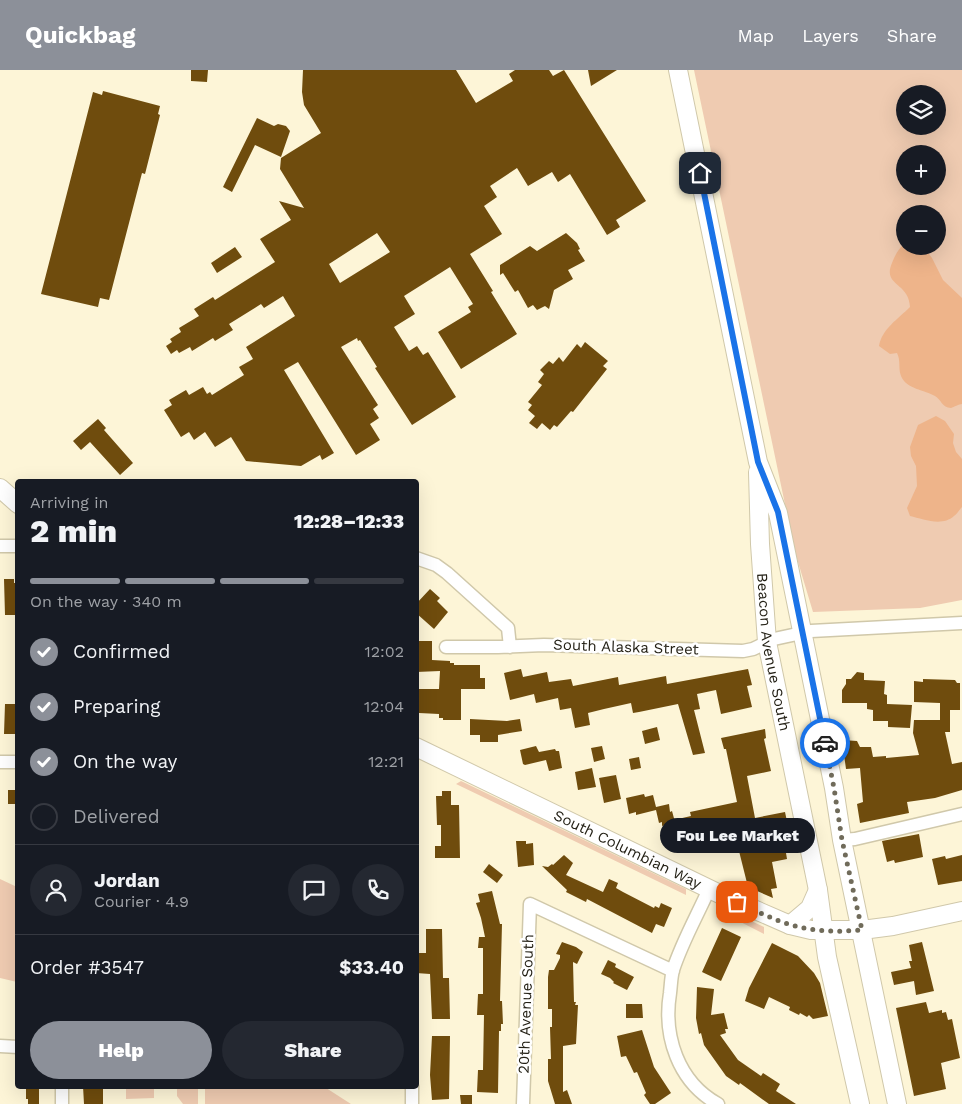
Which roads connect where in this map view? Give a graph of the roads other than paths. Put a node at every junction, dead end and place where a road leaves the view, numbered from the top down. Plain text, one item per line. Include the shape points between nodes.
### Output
1 (678, 70) edge
2 (758, 462) junction
3 (0, 488) edge
4 (15, 501) edge
5 (0, 546) edge
6 (15, 546) edge
7 (419, 559) edge
8 (962, 623) edge
9 (802, 632) junction
10 (767, 642) junction
11 (446, 647) dead end
12 (510, 647) junction
13 (419, 749) edge
14 (0, 762) edge
15 (15, 762) edge
16 (962, 814) edge
17 (842, 840) junction
18 (709, 889) junction
19 (818, 890) junction
20 (962, 911) edge
21 (790, 925) junction
22 (823, 930) junction
23 (862, 930) junction
24 (673, 971) junction
25 (0, 1046) edge
26 (15, 1046) edge
27 (62, 1089) edge
28 (412, 1089) edge
29 (62, 1104) edge
30 (412, 1104) edge
31 (523, 1104) edge
32 (718, 1104) edge
33 (860, 1104) edge
34 (897, 1104) edge

1 - 2 main road, Beacon Avenue South
2 - 9 main road, Beacon Avenue South via 778,512
2 - 10 main road, Beacon Avenue South
3 - 4 main road
5 - 6 street
7 - 12 street via 447,573 508,628
8 - 9 street, South Alaska Street
9 - 10 street, South Alaska Street
9 - 17 main road, Beacon Avenue South
10 - 12 street, South Alaska Street via 743,650
10 - 19 main road, Beacon Avenue South
11 - 12 street, South Alaska Street
13 - 18 main road, South Columbian Way
14 - 15 street
16 - 17 street
17 - 23 main road, Beacon Avenue South
18 - 21 main road, South Columbian Way
18 - 24 street
19 - 21 main road via 810,908
19 - 22 main road, Beacon Avenue South
20 - 23 main road, South Columbian Way
21 - 22 main road, South Columbian Way
22 - 23 main road, South Columbian Way
22 - 33 main road, Beacon Avenue South
23 - 34 main road, Beacon Avenue South
24 - 31 street, 20th Avenue South via 530,904
24 - 32 street via 667,1013 675,1054 694,1087
25 - 26 street
27 - 29 street
28 - 30 street

